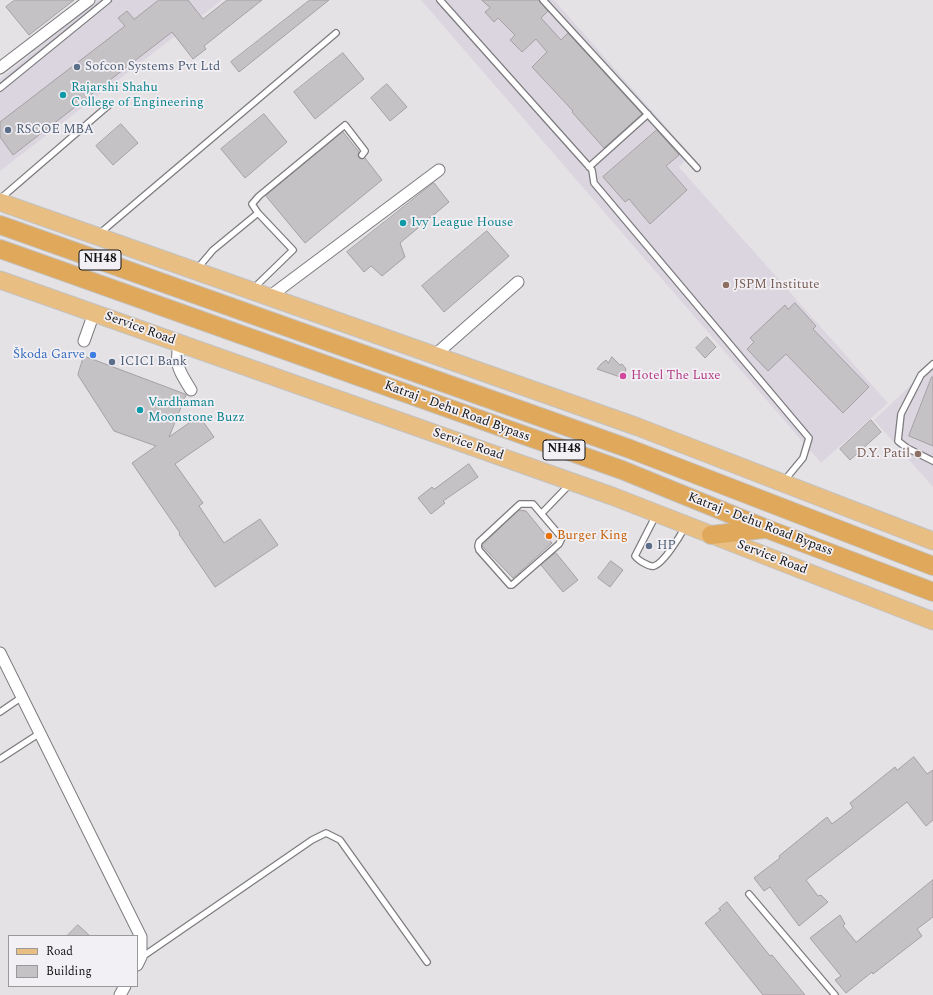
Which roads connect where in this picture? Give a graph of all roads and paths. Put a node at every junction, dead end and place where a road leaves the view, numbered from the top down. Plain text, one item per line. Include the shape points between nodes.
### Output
1 (88, 0) edge
2 (108, 0) edge
3 (440, 0) edge
4 (543, 0) edge
5 (336, 33) dead end
6 (0, 68) edge
7 (0, 88) edge
8 (109, 105) dead end
9 (648, 114) junction
10 (362, 155) dead end
11 (589, 167) junction
12 (698, 168) dead end
13 (439, 170) dead end
14 (0, 200) edge
15 (258, 213) junction
16 (0, 225) edge
17 (97, 236) junction
18 (0, 249) edge
19 (196, 271) junction
20 (0, 280) edge
21 (518, 282) dead end
22 (263, 295) junction
23 (94, 313) junction
24 (84, 341) dead end
25 (179, 343) junction
26 (435, 355) junction
27 (933, 364) edge
28 (191, 390) dead end
29 (933, 461) edge
30 (572, 482) junction
31 (782, 483) junction
32 (542, 513) junction
33 (657, 514) junction
34 (686, 525) junction
35 (767, 528) junction
36 (711, 535) junction
37 (933, 542) edge
38 (933, 566) edge
39 (933, 592) edge
40 (933, 620) edge
41 (0, 653) edge
42 (22, 698) junction
43 (0, 712) edge
44 (40, 733) junction
45 (0, 759) edge
46 (749, 894) dead end
47 (139, 961) edge
48 (426, 962) dead end
49 (835, 995) edge

1 - 6 street
2 - 7 lane
3 - 11 lane
4 - 9 lane
5 - 17 lane
8 - 14 lane
9 - 11 lane
9 - 12 lane
10 - 15 lane via 366,151 345,125 259,196 252,204
11 - 31 lane via 594,183 809,438 803,458
13 - 22 street
14 - 17 main road
15 - 19 lane via 214,250
15 - 22 lane via 293,250 258,284
16 - 38 highway, Katraj - Dehu Road Bypass / NH48 via 630,449
17 - 19 main road
18 - 35 highway, Katraj - Dehu Road Bypass / NH48 via 622,470
19 - 22 main road
20 - 23 main road, Service Road
21 - 26 street
22 - 26 main road
23 - 24 street
23 - 25 main road, Service Road
25 - 28 street via 177,365
25 - 30 main road, Service Road
26 - 31 main road via 638,427
27 - 29 lane via 921,375 901,414 898,441
30 - 32 lane
30 - 33 main road, Service Road
31 - 37 main road
32 - 32 lane via 533,504 520,504 479,542 479,550 512,586 562,541
33 - 34 main road, Service Road
33 - 34 lane via 635,556 650,566 656,566 662,560
34 - 36 main road, Service Road
35 - 36 highway
35 - 39 highway, Katraj - Dehu Road Bypass / NH48
36 - 40 main road, Service Road
41 - 42 street
42 - 43 lane
42 - 44 street
44 - 45 lane
44 - 47 street via 141,937
46 - 49 lane
47 - 48 lane via 312,840 326,833 340,840

